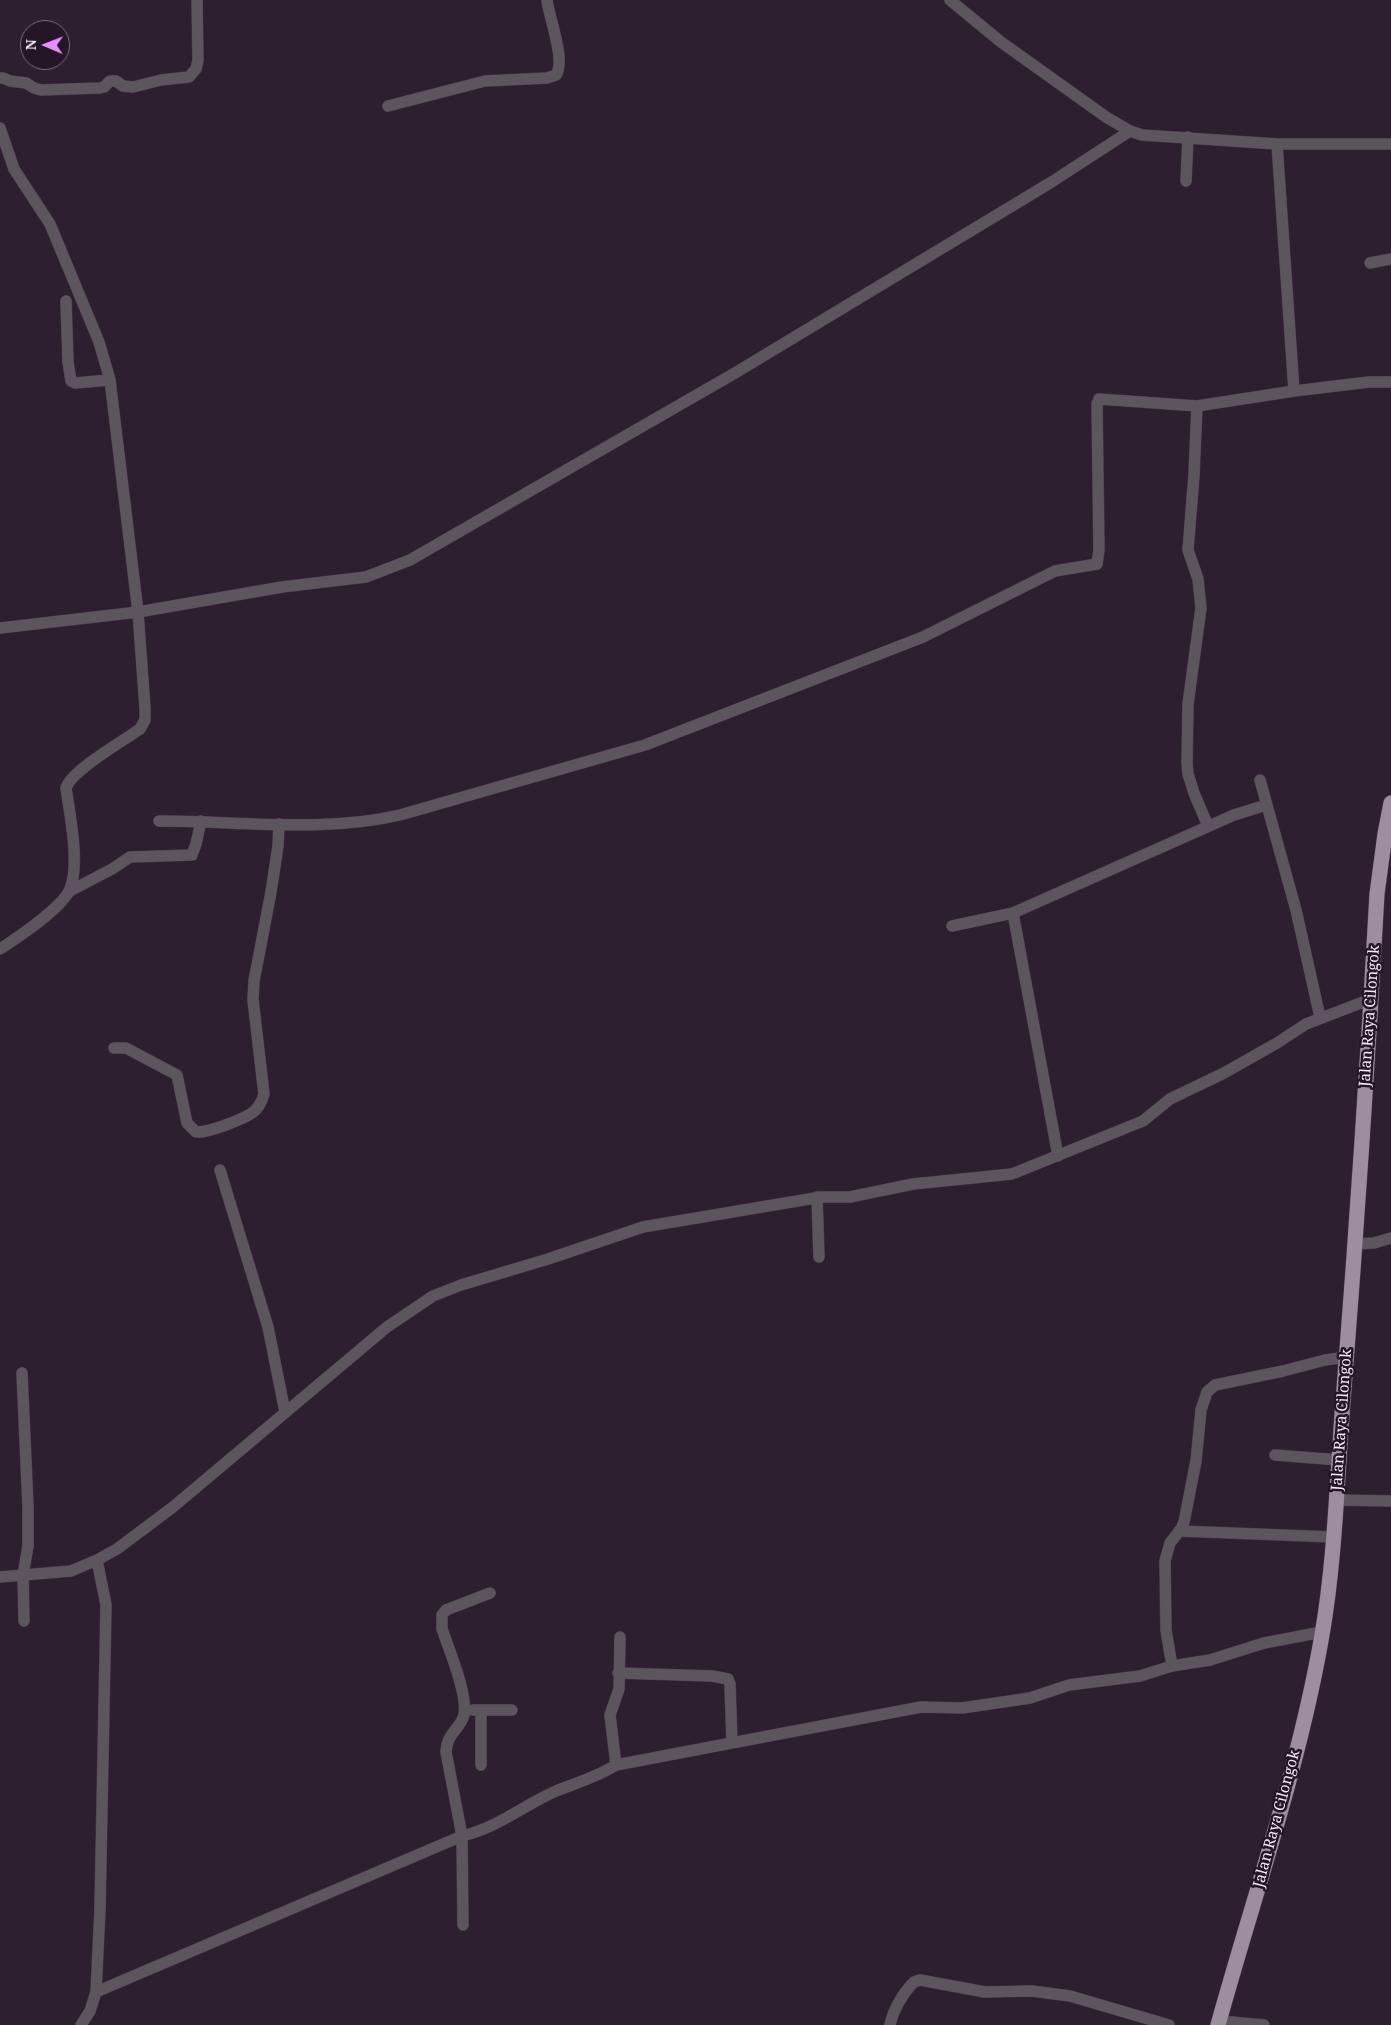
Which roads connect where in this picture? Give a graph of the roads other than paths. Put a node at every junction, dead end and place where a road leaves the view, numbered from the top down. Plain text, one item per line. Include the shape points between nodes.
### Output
1 (197, 0) edge
2 (547, 0) edge
3 (950, 0) edge
4 (0, 78) edge
5 (388, 106) dead end
6 (0, 128) edge
7 (1130, 131) junction
8 (1188, 137) junction
9 (1277, 144) junction
10 (1391, 144) edge
11 (1186, 180) dead end
12 (1391, 259) edge
13 (1370, 263) dead end
14 (66, 302) dead end
15 (110, 380) junction
16 (1391, 382) edge
17 (1294, 391) junction
18 (1197, 406) junction
19 (138, 612) junction
20 (0, 628) edge
21 (1260, 780) dead end
22 (1391, 803) edge
23 (1266, 805) junction
24 (159, 821) dead end
25 (200, 821) junction
26 (279, 824) junction
27 (1208, 826) junction
28 (1386, 873) edge
29 (70, 891) junction
30 (1013, 912) junction
31 (952, 926) dead end
32 (0, 949) edge
33 (1371, 998) junction
34 (1320, 1018) junction
35 (114, 1048) dead end
36 (1058, 1156) junction
37 (220, 1170) dead end
38 (817, 1197) junction
39 (1391, 1238) edge
40 (1356, 1244) junction
41 (819, 1257) dead end
42 (1347, 1357) junction
43 (22, 1373) dead end
44 (285, 1412) junction
45 (1275, 1455) dead end
46 (1339, 1460) junction
47 (1337, 1500) junction
48 (1391, 1501) edge
49 (1179, 1531) junction
50 (1333, 1537) junction
51 (98, 1560) junction
52 (23, 1574) junction
53 (0, 1577) edge
54 (490, 1593) dead end
55 (24, 1621) dead end
56 (1322, 1632) junction
57 (620, 1637) dead end
58 (1172, 1666) junction
59 (618, 1673) junction
60 (464, 1710) junction
61 (481, 1710) junction
62 (512, 1710) dead end
63 (732, 1743) junction
64 (481, 1765) dead end
65 (616, 1766) junction
66 (462, 1836) junction
67 (463, 1925) dead end
68 (96, 1992) junction
69 (1219, 2023) edge
70 (81, 2025) edge
71 (890, 2025) edge
72 (1169, 2025) edge
73 (1264, 2025) edge

1 - 4 street via 198,60 189,77 133,87 110,81 104,87 79,90 41,90 26,83
2 - 5 street via 558,57 556,75 485,81
3 - 7 street via 1001,42
6 - 15 street via 14,169 50,224 99,342
7 - 8 street
7 - 19 street via 1050,183 735,373 410,560 366,576
8 - 9 street
8 - 11 street
9 - 10 street
9 - 17 street
12 - 13 street
14 - 15 street via 71,381
15 - 19 street
16 - 17 street
17 - 18 street
18 - 26 street via 1099,399 1097,564 1055,571 924,637 645,745 373,821
18 - 27 street via 1188,550 1198,580 1201,608 1188,704 1187,762 1188,774
19 - 20 street
19 - 29 street via 145,720 140,729 68,782 66,788 74,838
21 - 23 street
22 - 28 highway, Jalan Raya Cilongok via 1385,834
23 - 27 street
23 - 34 street via 1296,910
24 - 25 street
25 - 26 street
25 - 29 street via 192,855 130,857
26 - 35 street via 274,874 254,981 253,1000 264,1094 261,1103 252,1113 205,1132 196,1132 187,1123 177,1075 126,1048
27 - 30 street
28 - 33 highway, Jalan Raya Cilongok via 1377,894
29 - 32 street via 22,935
30 - 31 street
30 - 36 street
33 - 34 street
33 - 40 highway, Jalan Raya Cilongok
34 - 36 street via 1170,1099 1142,1121
36 - 38 street via 1012,1174 913,1184 850,1197
37 - 44 street via 268,1327
38 - 41 street
38 - 44 street via 643,1227 433,1296 387,1327
39 - 40 street
40 - 42 highway, Jalan Raya Cilongok
42 - 46 highway, Jalan Raya Cilongok
42 - 49 street via 1215,1385 1207,1392 1201,1410 1192,1490
43 - 52 street via 28,1507 28,1546
44 - 51 street via 173,1507
45 - 46 street
46 - 47 highway, Jalan Raya Cilongok
47 - 48 street
47 - 50 highway, Jalan Raya Cilongok
49 - 50 street
49 - 58 street via 1170,1543 1165,1560 1166,1630
50 - 56 highway, Jalan Raya Cilongok
51 - 52 street via 71,1572
51 - 68 street via 106,1605
52 - 53 street
52 - 55 street
54 - 60 street via 446,1610 442,1615 442,1629 464,1696
56 - 58 street via 1264,1643 1210,1660
56 - 69 highway, Jalan Raya Cilongok via 1276,1826
57 - 59 street
58 - 63 street via 1140,1676 1069,1685 1030,1698 962,1708 921,1707
59 - 63 street via 728,1679
59 - 65 street via 619,1693 610,1715
60 - 61 street
60 - 66 street via 462,1720 446,1742
61 - 62 street
61 - 64 street
63 - 65 street
65 - 66 street via 554,1792 506,1820
66 - 67 street
66 - 68 street
68 - 70 street
69 - 73 street
71 - 72 street via 905,1993 920,1980 985,1992 1070,1996

